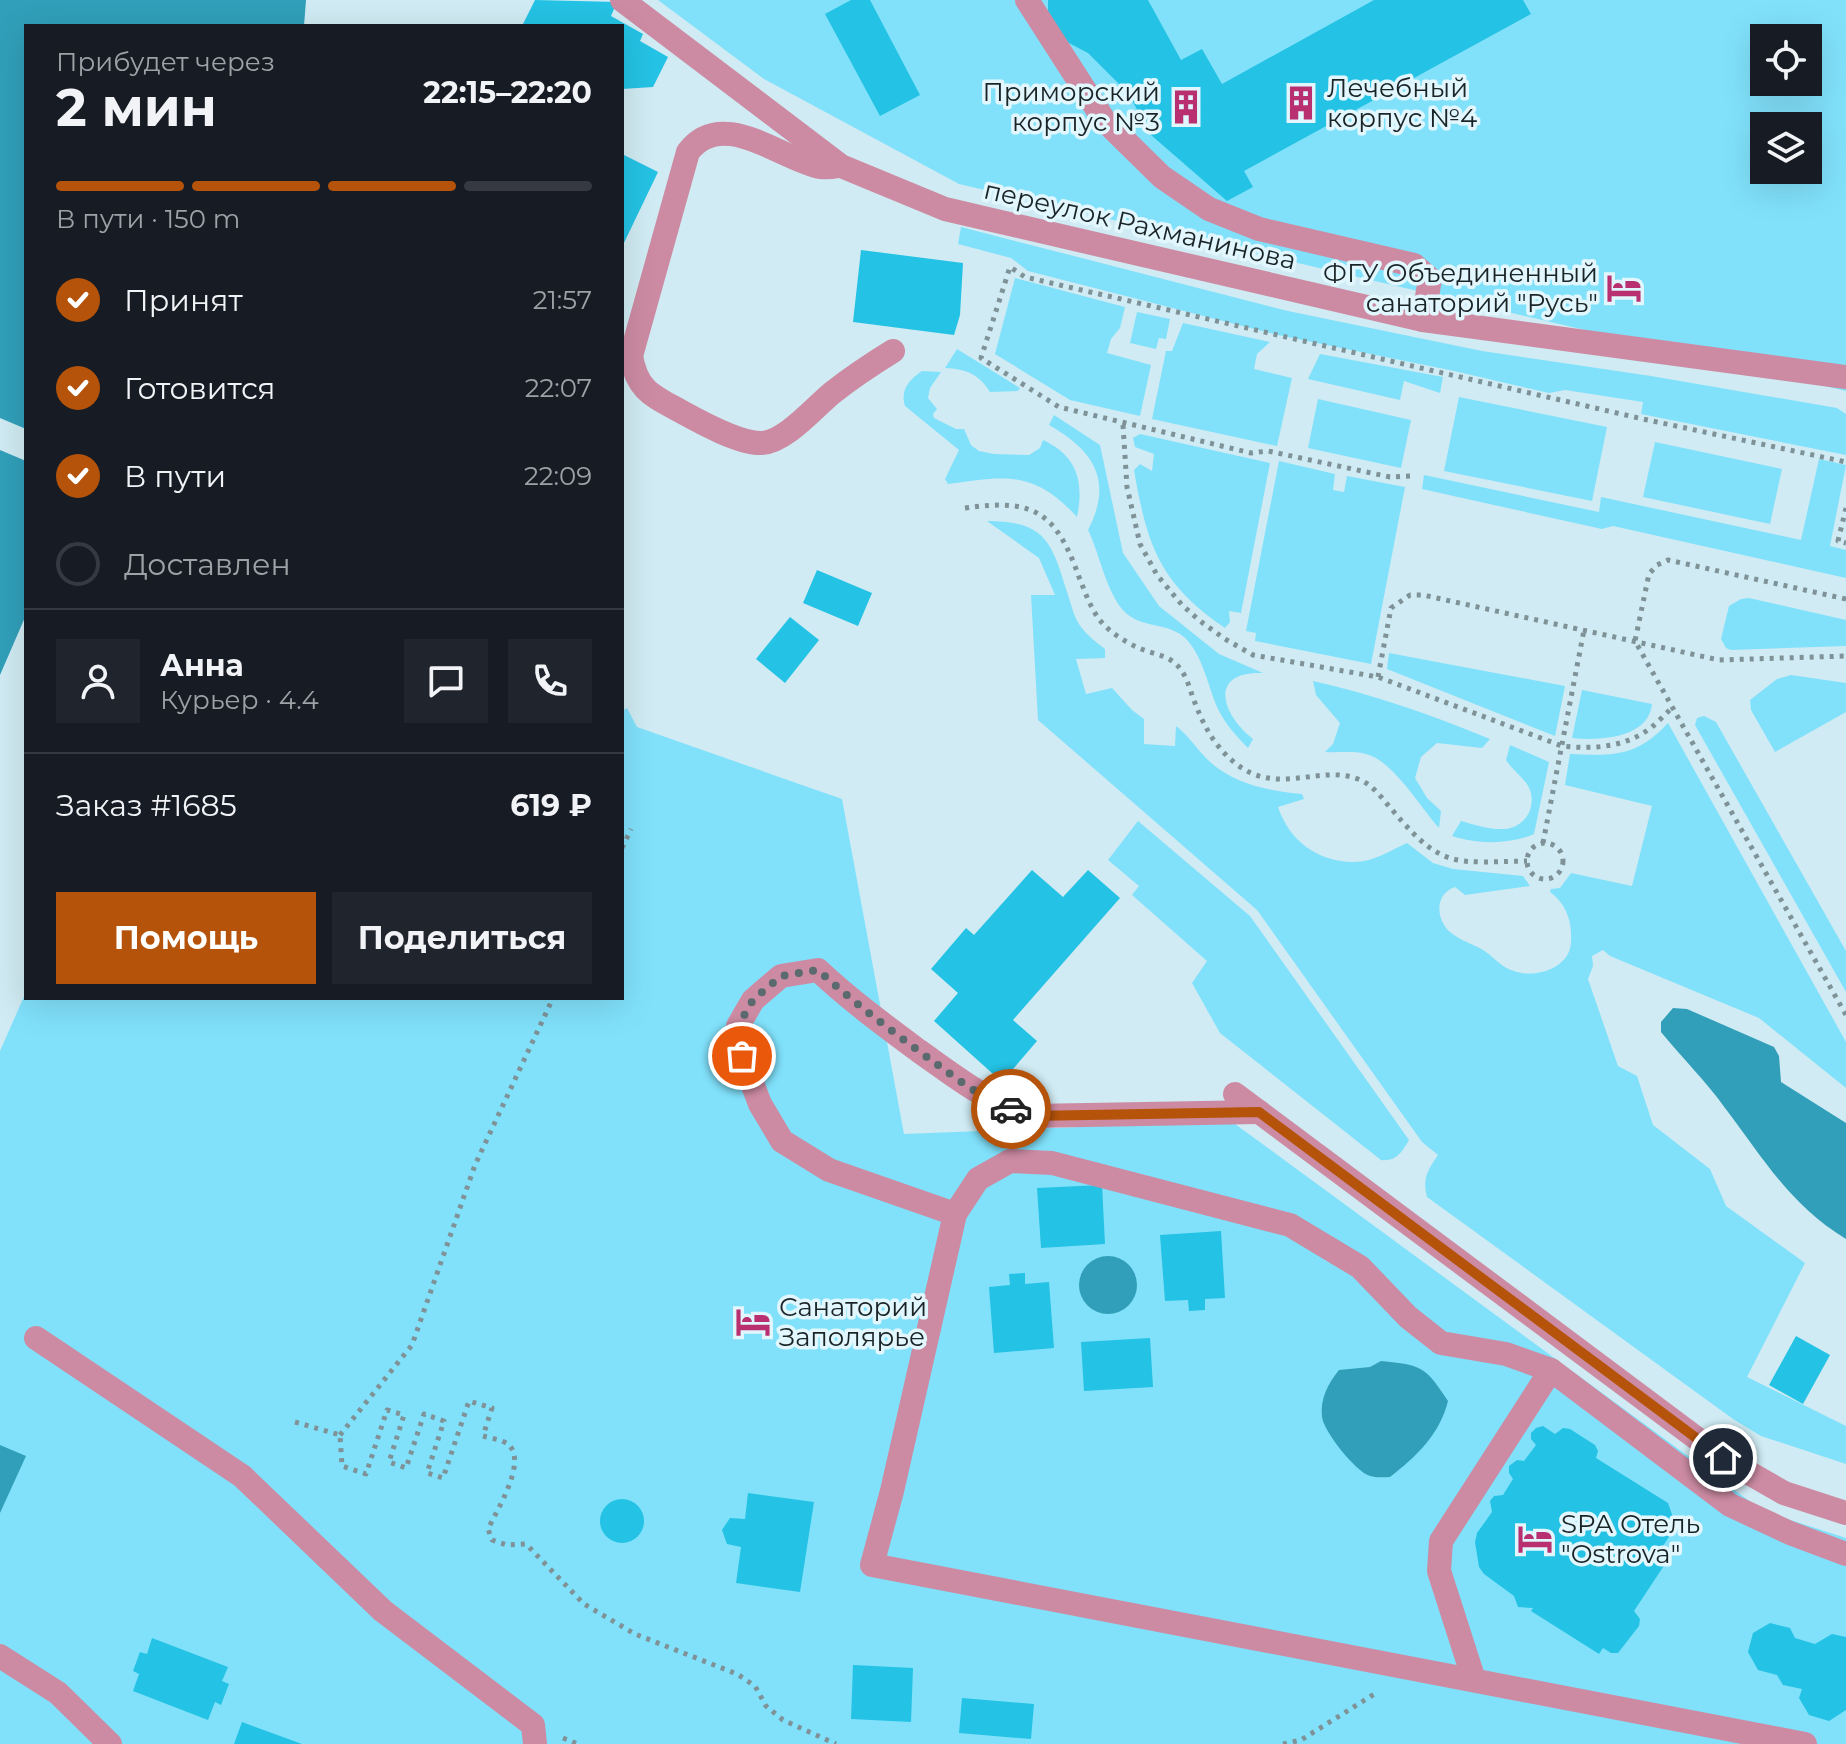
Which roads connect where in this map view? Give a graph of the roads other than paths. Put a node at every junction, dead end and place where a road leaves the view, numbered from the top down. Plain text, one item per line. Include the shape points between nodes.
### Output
1 (622, 0) edge
2 (1027, 0) edge
3 (841, 166) junction
4 (1423, 320) junction
5 (893, 351) dead end
6 (1846, 377) edge
7 (1235, 1094) dead end
8 (1259, 1112) junction
9 (955, 1214) junction
10 (36, 1338) dead end
11 (1551, 1370) junction
12 (1846, 1513) edge
13 (1846, 1554) edge
14 (0, 1656) edge
15 (1474, 1680) junction
16 (110, 1744) edge
17 (535, 1744) edge
18 (1805, 1744) edge

1 - 3 lane, переулок Рахманинова
2 - 4 lane via 1104,120 1162,177 1209,209 1259,229 1414,265 1430,279
3 - 4 lane, переулок Рахманинова via 945,209
3 - 5 lane via 822,167 735,134 713,133 697,140 688,152 631,356 634,373 657,398 757,444 786,433
4 - 6 lane, переулок Рахманинова
7 - 8 lane
8 - 9 lane via 1030,1116 998,1105 961,1082 853,1003 818,970 781,976 753,1000 738,1026 742,1056 760,1104 782,1141 829,1170
8 - 12 lane via 1723,1458 1784,1493
9 - 11 lane via 978,1179 1010,1161 1052,1163 1290,1225 1360,1267 1441,1343 1506,1354
9 - 15 lane via 872,1565
10 - 17 lane via 242,1476 383,1611 533,1725
11 - 13 lane via 1730,1505
11 - 15 lane via 1441,1541 1439,1571
14 - 16 lane via 58,1693
15 - 18 lane

